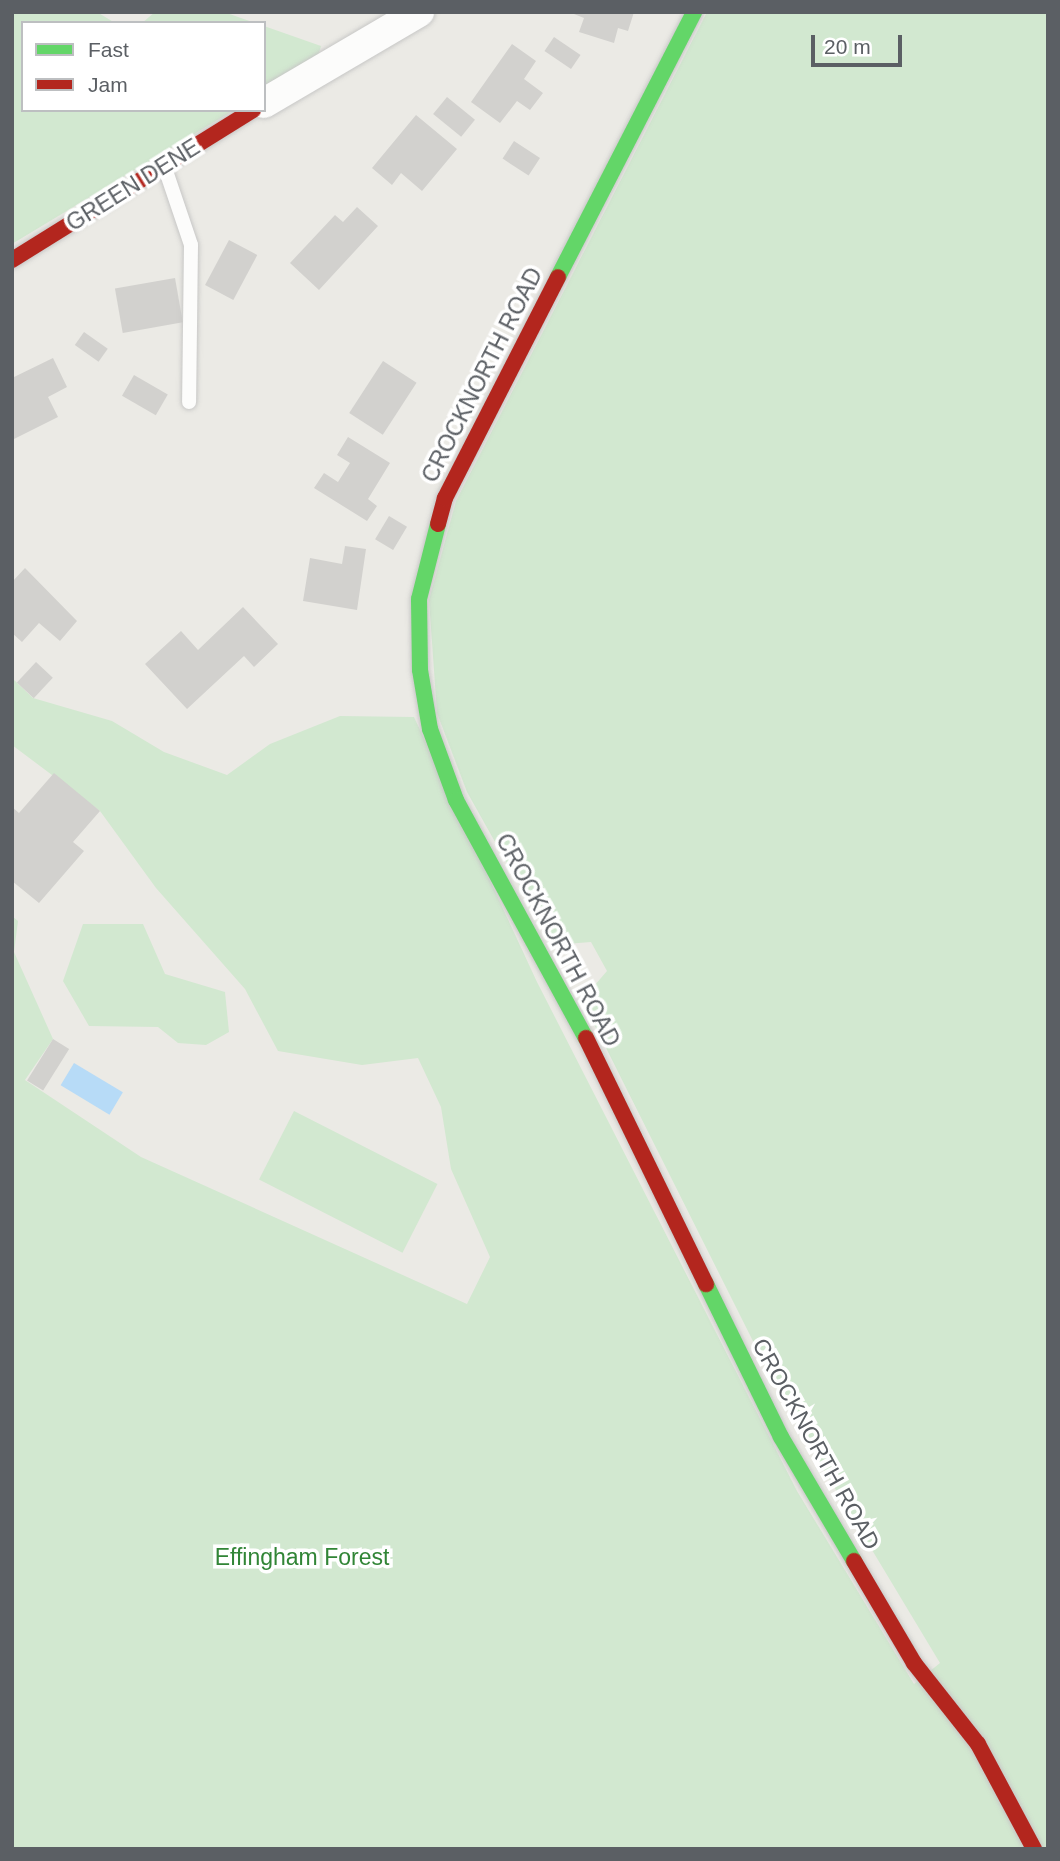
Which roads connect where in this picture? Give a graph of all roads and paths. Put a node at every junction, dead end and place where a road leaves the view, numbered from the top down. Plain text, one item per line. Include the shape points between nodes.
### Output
1 (419, 12) edge
2 (694, 12) edge
3 (266, 102) edge
4 (250, 112) edge
5 (164, 167) junction
6 (12, 260) edge
7 (189, 402) dead end
8 (1034, 1849) edge

1 - 3 street
2 - 8 street, CROCKNORTH ROAD via 445,498 419,599 420,670 430,729 456,800 561,986 781,1437 914,1664 978,1744
4 - 5 street, GREEN DENE
5 - 6 street, GREEN DENE
5 - 7 lane via 191,245

